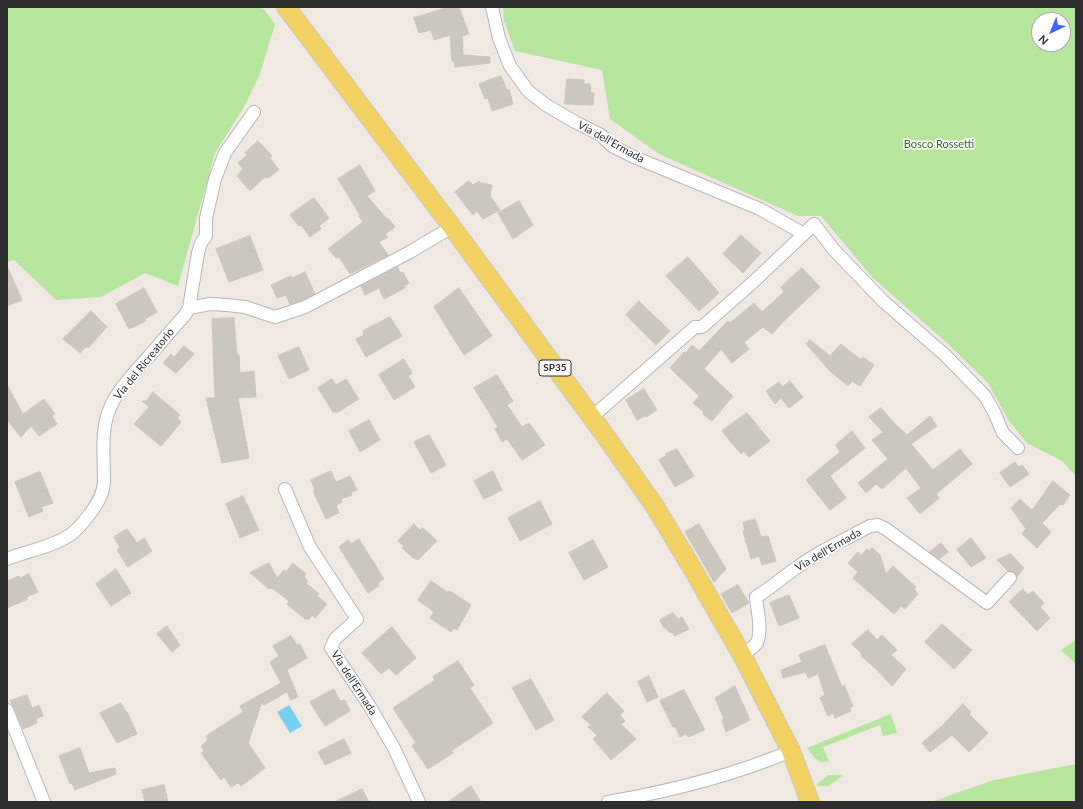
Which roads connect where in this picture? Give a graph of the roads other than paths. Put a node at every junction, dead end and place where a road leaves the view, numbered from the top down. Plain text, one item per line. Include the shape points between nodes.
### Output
1 (492, 7) edge
2 (289, 8) edge
3 (254, 112) dead end
4 (452, 227) junction
5 (804, 234) junction
6 (188, 308) junction
7 (592, 417) junction
8 (1018, 448) dead end
9 (285, 489) dead end
10 (7, 559) edge
11 (1010, 578) dead end
12 (742, 655) junction
13 (7, 710) edge
14 (791, 751) junction
15 (657, 798) edge
16 (44, 802) edge
17 (419, 802) edge
18 (608, 802) edge
19 (810, 802) edge

1 - 5 street, Via dell'Ermada via 499,38 510,66 528,91 546,105 601,135 612,146 634,157 760,209
2 - 4 main road, SP35
3 - 6 street, Via del Ricreatorio via 225,153 215,179 206,218 206,236 198,253
4 - 6 street via 305,307 275,317 245,307 227,305 210,304
4 - 7 main road, SP35
5 - 7 street via 702,327 695,327
5 - 8 street via 814,224 834,250 883,301 968,377 985,396 1003,432
6 - 10 street, Via del Ricreatorio via 185,315 139,367 113,402 104,431 104,490 85,521 70,535
7 - 12 main road, SP35 via 654,505
9 - 17 street, Via dell'Ermada via 310,548 357,619 335,639 331,648 394,748
11 - 12 street, Via dell'Ermada via 987,603 886,529 878,525 870,526 815,555 756,597 758,640
12 - 14 main road, SP35
13 - 16 street
14 - 15 street
14 - 19 main road, SP35
15 - 18 street

